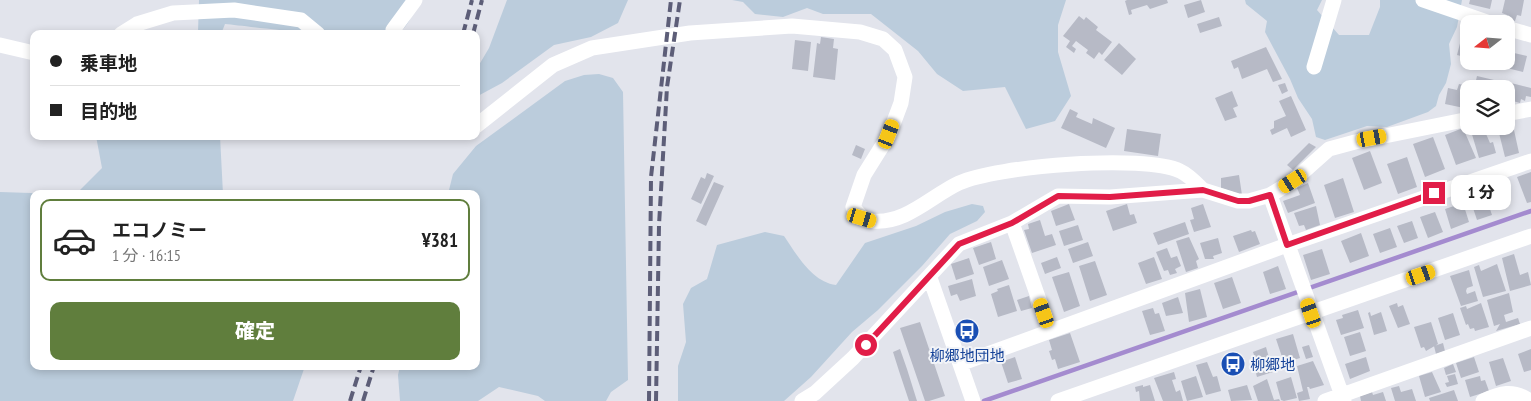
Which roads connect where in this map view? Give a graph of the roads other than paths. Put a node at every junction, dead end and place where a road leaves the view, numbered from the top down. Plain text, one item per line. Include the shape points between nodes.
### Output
1 (415, 0) edge
2 (1334, 0) edge
3 (1423, 0) edge
4 (1467, 15) edge
5 (127, 30) edge
6 (313, 30) edge
7 (393, 30) edge
8 (1515, 31) edge
9 (1531, 35) edge
10 (0, 45) edge
11 (30, 52) edge
12 (1314, 67) dead end
13 (1531, 109) edge
14 (1515, 112) edge
15 (1460, 121) edge
16 (480, 123) edge
17 (1531, 161) edge
18 (1203, 190) junction
19 (1270, 195) junction
20 (1012, 223) junction
21 (1531, 236) edge
22 (1287, 245) junction
23 (930, 278) junction
24 (1309, 307) junction
25 (1531, 328) edge
26 (1050, 331) junction
27 (960, 364) junction
28 (1343, 398) edge
29 (802, 401) edge
30 (973, 401) edge
31 (1058, 401) edge
32 (1325, 401) edge
33 (1483, 401) edge
34 (1530, 401) edge

1 - 7 street
2 - 12 street
3 - 4 street
5 - 6 street via 173,13 234,10 301,20
8 - 9 street
10 - 11 street
13 - 14 street
15 - 19 street via 1329,150 1293,181
16 - 18 street via 553,64 592,48 690,33 792,26 860,32 883,39 895,50 905,77 901,103 889,134 864,175 853,206 862,218 873,221 904,216 960,183 1002,171 1046,166 1147,165 1179,170
17 - 22 street
18 - 19 street via 1238,201
18 - 20 street via 1110,197 1058,196
19 - 22 street
20 - 23 street via 959,244
20 - 26 street
21 - 24 street
22 - 24 street
22 - 26 street
23 - 27 street
23 - 29 street via 853,358
24 - 28 street
24 - 31 street
25 - 28 street
26 - 27 street
27 - 30 street
28 - 32 street
33 - 34 street via 1501,392

